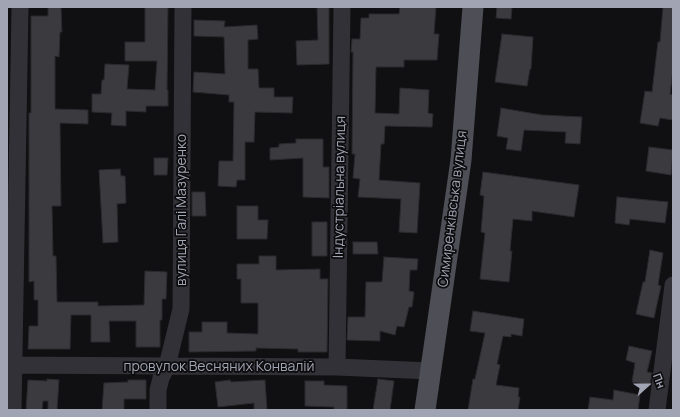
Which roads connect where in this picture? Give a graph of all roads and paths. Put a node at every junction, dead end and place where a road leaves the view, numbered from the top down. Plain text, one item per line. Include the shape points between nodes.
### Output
1 (20, 7) edge
2 (183, 7) edge
3 (342, 7) edge
4 (473, 7) edge
5 (673, 285) edge
6 (10, 365) edge
7 (167, 366) junction
8 (338, 367) junction
9 (431, 371) junction
10 (13, 410) edge
11 (158, 410) edge
12 (425, 410) edge
13 (657, 410) edge

1 - 6 street
2 - 7 street, вулиця Галі Мазуренко via 181,309
3 - 8 street, Індустріальна вулиця
4 - 9 main road, Симиренківська вулиця via 461,160
5 - 13 street
6 - 7 street, провулок Весняних Конвалій
6 - 10 street
7 - 8 street, провулок Весняних Конвалій
7 - 11 street, вулиця Галі Мазуренко via 158,390
8 - 9 street, провулок Весняних Конвалій
9 - 12 main road, Симиренківська вулиця

